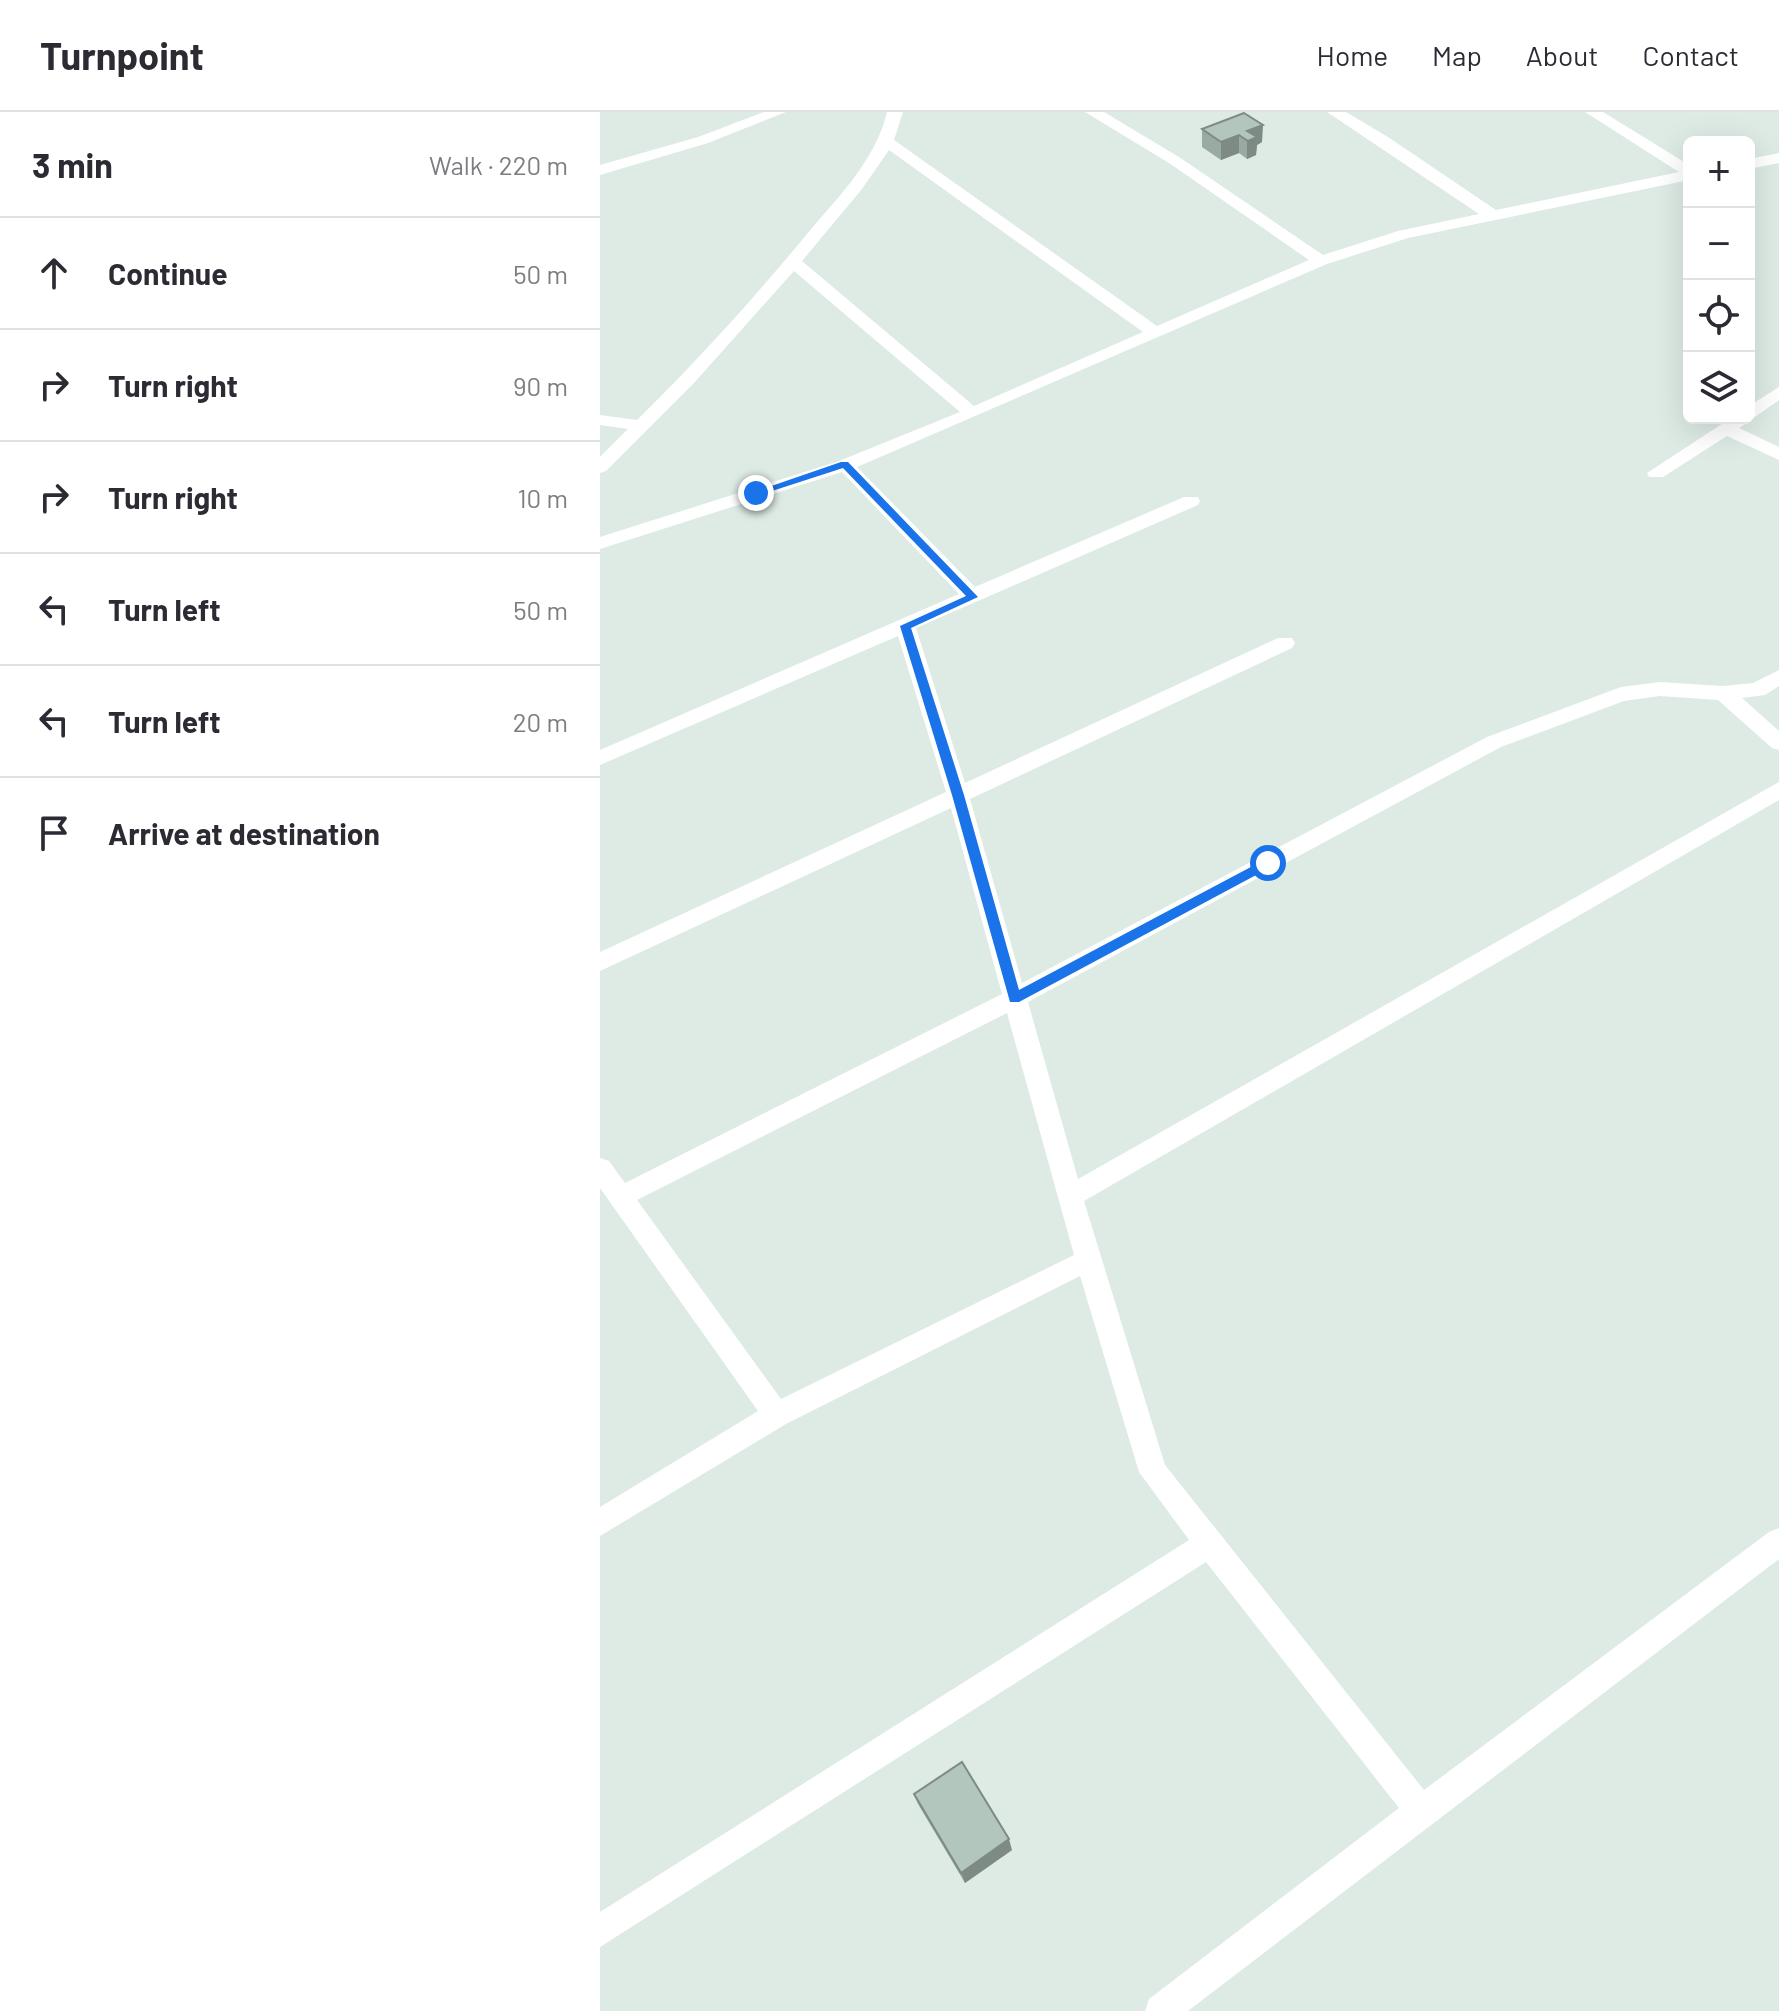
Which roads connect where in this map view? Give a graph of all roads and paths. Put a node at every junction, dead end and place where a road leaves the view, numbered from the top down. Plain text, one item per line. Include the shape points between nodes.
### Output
1 (778, 112) edge
2 (895, 112) edge
3 (1093, 112) edge
4 (1335, 112) edge
5 (1593, 112) edge
6 (887, 142) junction
7 (1779, 158) edge
8 (1755, 163) edge
9 (600, 170) edge
10 (1683, 170) edge
11 (1683, 175) edge
12 (1492, 215) junction
13 (1321, 261) junction
14 (793, 262) junction
15 (1155, 333) junction
16 (1779, 392) edge
17 (1755, 410) edge
18 (972, 413) junction
19 (600, 420) edge
20 (1735, 424) edge
21 (642, 426) junction
22 (1779, 454) edge
23 (845, 465) junction
24 (600, 467) edge
25 (1656, 473) dead end
26 (1191, 501) dead end
27 (600, 543) edge
28 (973, 597) junction
29 (905, 626) junction
30 (1285, 643) dead end
31 (1779, 677) edge
32 (1723, 693) junction
33 (1779, 743) edge
34 (600, 758) edge
35 (1779, 790) edge
36 (958, 795) junction
37 (600, 962) edge
38 (1015, 998) junction
39 (600, 1168) edge
40 (1071, 1196) junction
41 (620, 1197) junction
42 (1088, 1260) junction
43 (776, 1415) junction
44 (600, 1523) edge
45 (1779, 1542) edge
46 (1210, 1543) junction
47 (1421, 1811) junction
48 (600, 1931) edge
49 (1161, 2011) edge

1 - 9 street
2 - 6 street
3 - 13 street via 1174,160
4 - 12 street
5 - 10 street
6 - 14 street
6 - 15 street
7 - 8 street
11 - 12 street
12 - 13 street via 1404,234
13 - 15 street
14 - 18 street
14 - 21 street via 707,362
15 - 18 street
16 - 17 street
18 - 23 street
19 - 21 street
20 - 22 street
20 - 25 street
21 - 24 street
23 - 27 street
23 - 28 street
26 - 28 street
28 - 29 street
29 - 34 street
29 - 36 street
30 - 36 street
31 - 32 street via 1758,690
32 - 33 street
32 - 38 street via 1679,688 1621,694 1494,742
35 - 40 street
36 - 37 street
36 - 38 street
38 - 40 street
38 - 41 street
39 - 41 street
40 - 42 street
41 - 43 street
42 - 43 street
42 - 46 street via 1153,1472
43 - 44 street
45 - 47 street
46 - 47 street
46 - 48 street
47 - 49 street

